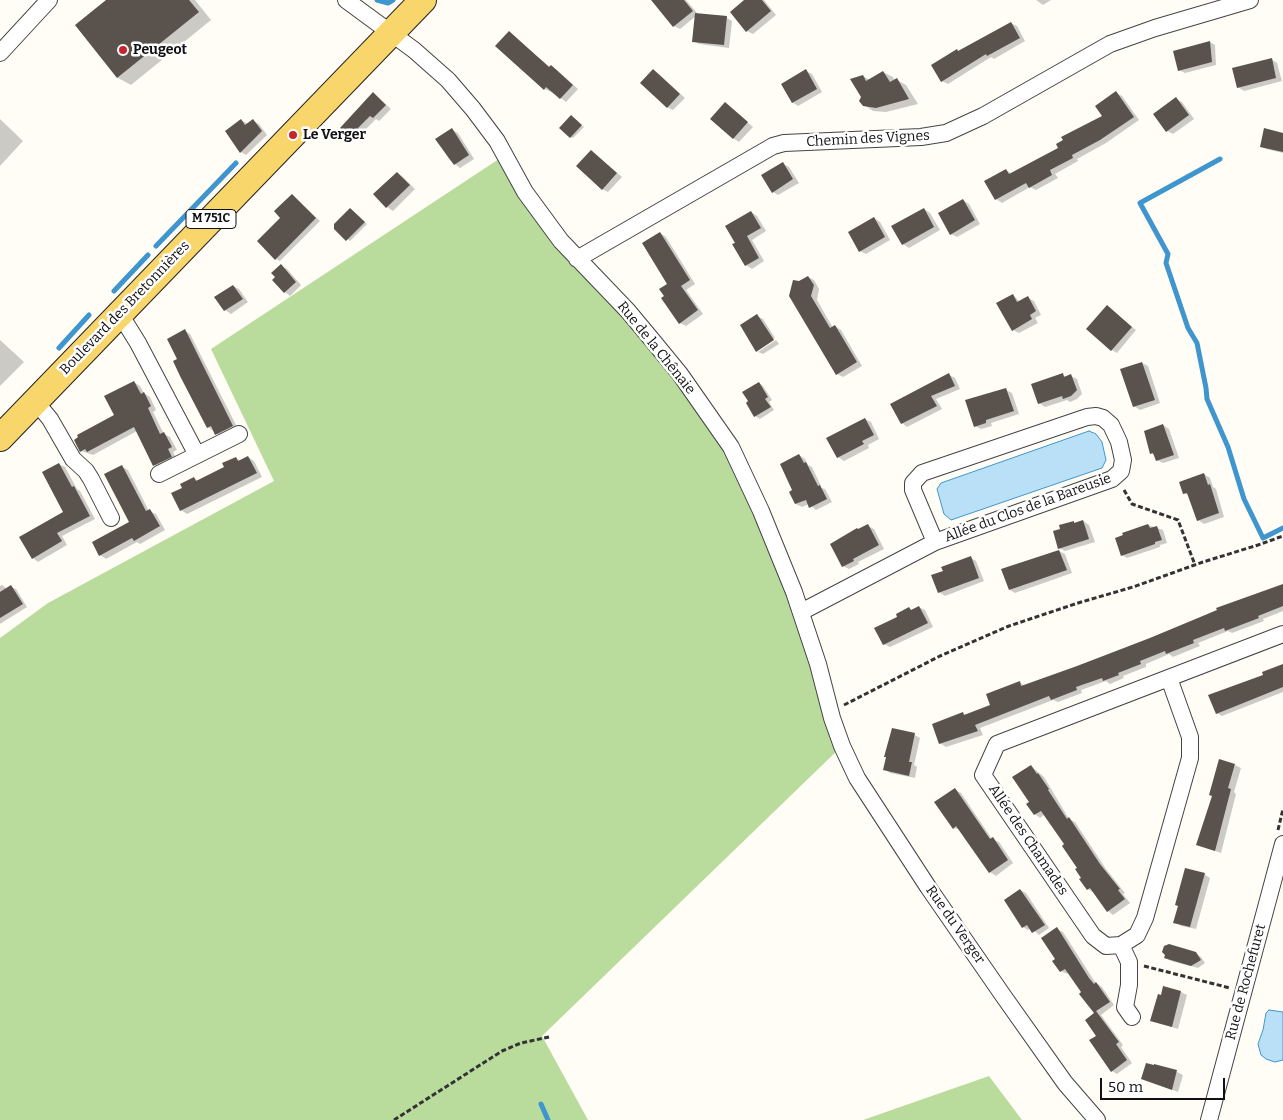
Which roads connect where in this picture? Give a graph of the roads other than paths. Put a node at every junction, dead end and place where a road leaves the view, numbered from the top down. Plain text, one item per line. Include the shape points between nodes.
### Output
1 (49, 0) edge
2 (346, 0) edge
3 (423, 0) edge
4 (1250, 0) edge
5 (390, 34) junction
6 (0, 53) edge
7 (578, 259) junction
8 (120, 314) junction
9 (36, 400) junction
10 (239, 434) dead end
11 (0, 438) edge
12 (198, 455) junction
13 (159, 474) dead end
14 (112, 518) dead end
15 (935, 542) junction
16 (801, 612) junction
17 (1283, 634) edge
18 (1169, 678) junction
19 (831, 715) joint
20 (1283, 844) edge
21 (1121, 945) junction
22 (1132, 1017) dead end
23 (1097, 1120) edge
24 (1210, 1120) edge

1 - 6 street
2 - 5 street, Rue de la Chênaie
3 - 5 main road, Boulevard des Bretonnières / M 751C
4 - 7 street, Chemin des Vignes via 1110,44 983,116 946,133 921,138 772,146
5 - 7 street, Rue de la Chênaie via 448,80 473,109 506,155 525,192
5 - 8 main road, Boulevard des Bretonnières / M 751C
7 - 16 street, Rue de la Chênaie via 628,311 680,374 731,447 762,511
8 - 9 main road, Boulevard des Bretonnières / M 751C
8 - 12 street
9 - 11 main road, Boulevard des Bretonnières / M 751C
9 - 14 street via 73,459 86,471
10 - 12 street
12 - 13 street
15 - 15 street, Allée du Clos de la Bareusie via 1118,475 1124,460 1108,420 1087,417 922,473 913,483 912,490
15 - 16 street, Allée du Clos de la Bareusie
16 - 19 street, Rue de la Chênaie
17 - 18 street, Allée des Chamades
18 - 21 street via 1190,737 1190,758 1145,918 1137,936
18 - 21 street, Allée des Chamades via 997,744 983,775 1093,936 1106,946
19 - 23 street, Rue du Verger via 857,778 923,879 1065,1083
20 - 24 street, Rue de Rochefuret
21 - 22 street via 1129,962 1126,1007

